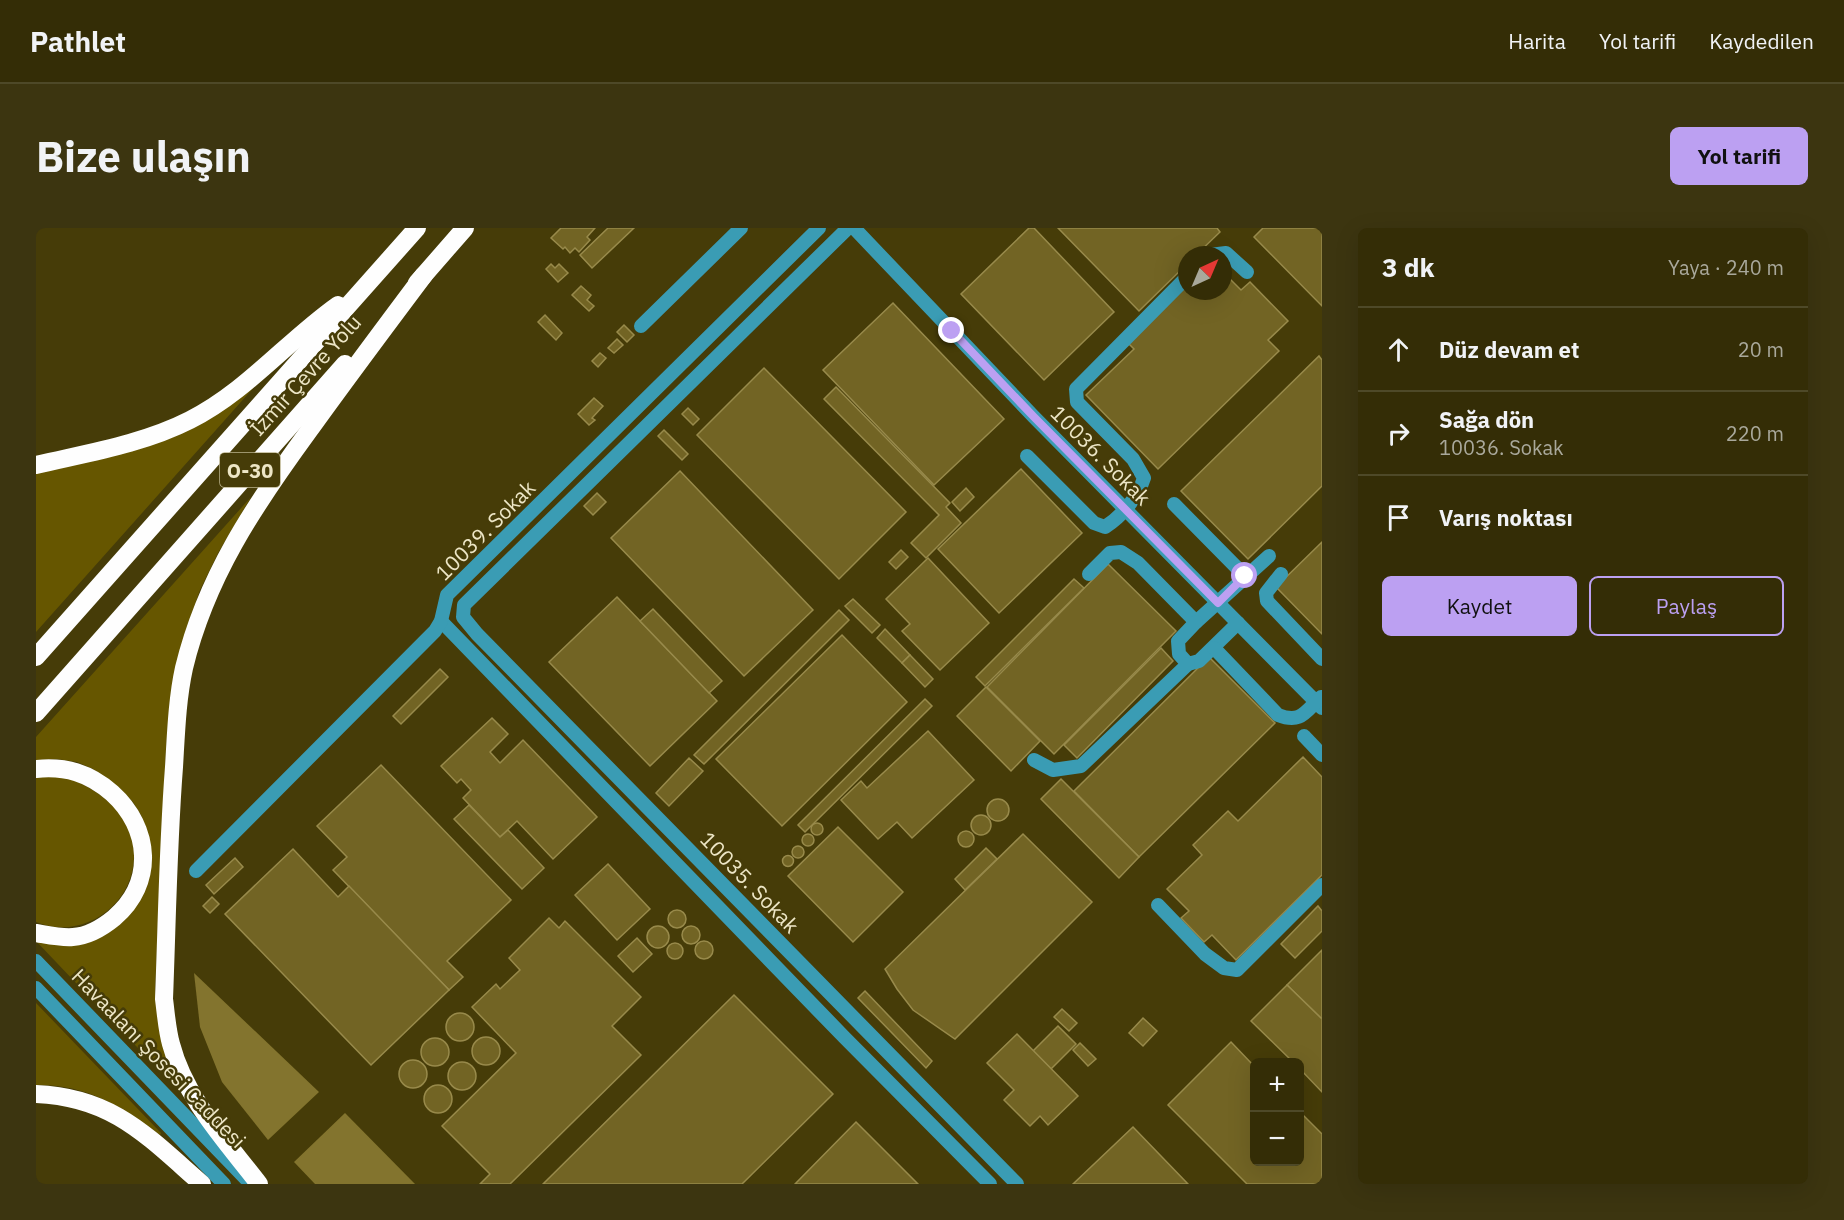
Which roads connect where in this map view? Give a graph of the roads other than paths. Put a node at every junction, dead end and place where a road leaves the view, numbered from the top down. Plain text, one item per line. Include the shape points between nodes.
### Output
1 (417, 228) edge
2 (465, 228) edge
3 (741, 228) edge
4 (819, 228) edge
5 (848, 228) edge
6 (855, 228) edge
7 (1232, 258) edge
8 (1247, 272) dead end
9 (424, 275) junction
10 (364, 286) junction
11 (1178, 286) edge
12 (640, 326) dead end
13 (1027, 456) dead end
14 (36, 465) edge
15 (1174, 504) dead end
16 (1125, 508) junction
17 (1269, 556) dead end
18 (1089, 574) dead end
19 (1281, 574) dead end
20 (1245, 576) junction
21 (1218, 603) junction
22 (464, 605) joint
23 (441, 621) junction
24 (1196, 622) junction
25 (1238, 623) junction
26 (1214, 648) junction
27 (36, 657) edge
28 (1322, 659) edge
29 (1188, 664) junction
30 (1320, 702) edge
31 (36, 713) edge
32 (1304, 736) dead end
33 (1322, 755) edge
34 (1034, 760) dead end
35 (36, 770) edge
36 (196, 871) dead end
37 (1322, 885) edge
38 (1158, 905) dead end
39 (36, 933) edge
40 (36, 961) edge
41 (36, 988) edge
42 (36, 1094) edge
43 (202, 1184) edge
44 (224, 1184) edge
45 (251, 1184) edge
46 (259, 1184) edge
47 (990, 1184) edge
48 (1017, 1184) edge

1 - 10 highway, İzmir Çevre Yolu / O-30
2 - 9 highway, İzmir Çevre Yolu / O-30
3 - 12 street
4 - 23 street, 10039. Sokak via 447,595
5 - 22 street, 10039. Sokak
6 - 16 street, 10036. Sokak
7 - 8 street
9 - 31 highway, İzmir Çevre Yolu / O-30
9 - 46 highway via 241,530 207,597 184,669 172,802 164,999 167,1023 180,1071 195,1100
10 - 14 highway via 220,402 190,420 142,439
10 - 27 highway, İzmir Çevre Yolu / O-30
11 - 16 street via 1076,389 1077,402 1133,459 1144,478 1140,491
13 - 16 street via 1094,523 1105,527
15 - 20 street
16 - 21 street, 10036. Sokak
17 - 20 street
18 - 24 street via 1110,554 1121,552 1138,563
19 - 28 street via 1266,593 1268,601
20 - 21 street
21 - 24 street
21 - 25 street, 10036. Sokak
22 - 48 street, 10035. Sokak via 463,617 477,634
23 - 36 street, 10039. Sokak
23 - 47 street, 10035. Sokak
24 - 29 street via 1178,641 1179,654
25 - 26 street
25 - 30 street, 10036. Sokak
26 - 29 street via 1199,662
26 - 30 street via 1278,715 1300,717
29 - 34 street via 1081,766 1053,771
32 - 33 street
35 - 39 highway via 67,769 84,773 102,784 136,821 144,854 142,875 132,898 107,924 73,937
37 - 38 street via 1237,969 1224,968 1205,954
40 - 45 street, Havaalanı Şosesi Caddesi
41 - 44 street, Havaalanı Şosesi Caddesi
42 - 43 highway via 86,1101 116,1114

